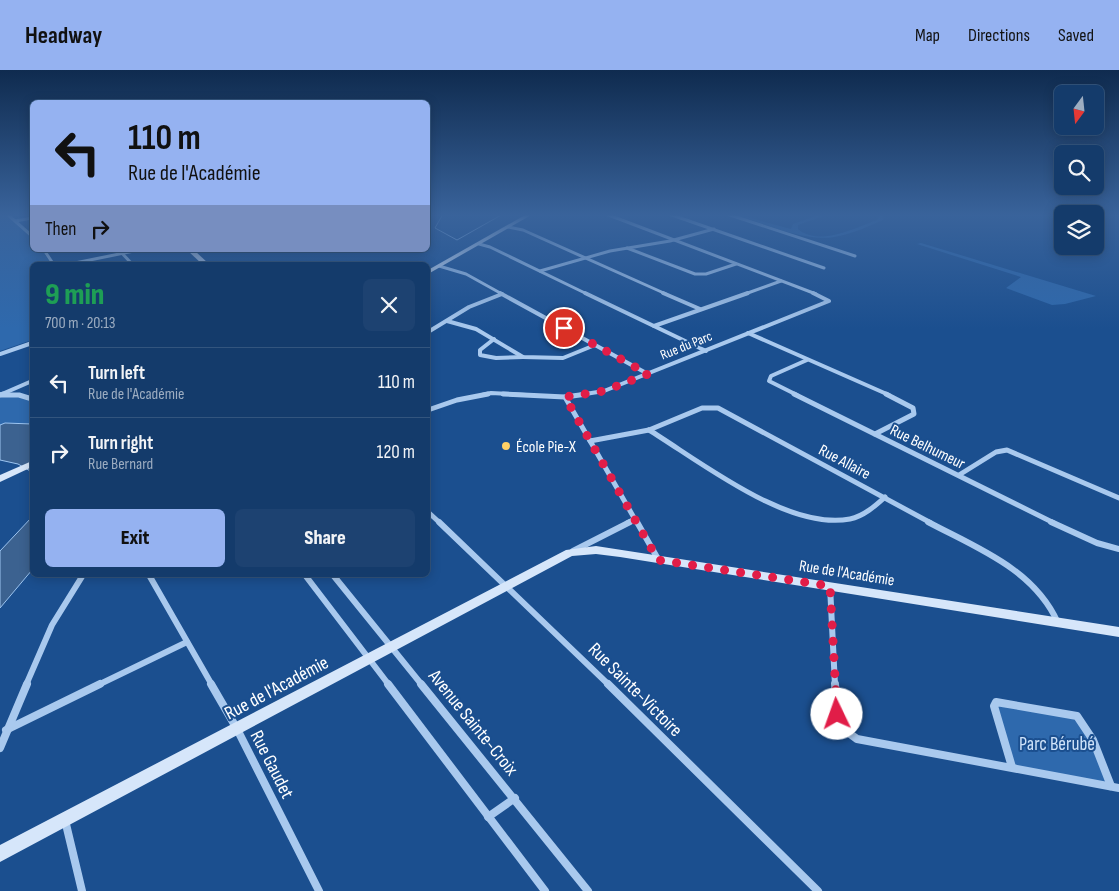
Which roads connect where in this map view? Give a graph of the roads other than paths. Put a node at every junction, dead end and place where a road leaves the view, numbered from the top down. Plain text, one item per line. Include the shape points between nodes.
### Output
1 (129, 252) edge
2 (193, 252) edge
3 (464, 252) edge
4 (497, 252) edge
5 (570, 252) edge
6 (608, 252) edge
7 (638, 252) edge
8 (707, 252) edge
9 (780, 252) edge
10 (845, 252) edge
11 (122, 254) junction
12 (856, 256) dead end
13 (582, 258) junction
14 (81, 262) edge
15 (130, 262) edge
16 (204, 262) edge
17 (736, 264) junction
18 (439, 266) junction
19 (824, 268) dead end
20 (430, 271) edge
21 (539, 271) junction
22 (781, 281) junction
23 (502, 294) junction
24 (700, 309) junction
25 (447, 321) junction
26 (654, 326) junction
27 (430, 331) edge
28 (748, 334) junction
29 (494, 339) junction
30 (30, 344) edge
31 (596, 345) junction
32 (706, 351) junction
33 (0, 354) edge
34 (523, 357) junction
35 (807, 360) junction
36 (648, 374) junction
37 (30, 382) edge
38 (0, 395) edge
39 (565, 397) junction
40 (30, 398) edge
41 (430, 410) edge
42 (649, 430) junction
43 (875, 434) junction
44 (590, 441) junction
45 (30, 465) edge
46 (959, 475) junction
47 (0, 479) edge
48 (885, 497) junction
49 (1119, 498) edge
50 (430, 514) edge
51 (635, 519) junction
52 (1119, 548) edge
53 (570, 553) junction
54 (658, 560) junction
55 (81, 577) edge
56 (150, 577) edge
57 (307, 577) edge
58 (335, 577) edge
59 (508, 586) junction
60 (830, 586) junction
61 (1058, 623) junction
62 (1119, 632) edge
63 (187, 642) junction
64 (392, 647) junction
65 (369, 659) junction
66 (237, 729) junction
67 (6, 730) junction
68 (0, 748) edge
69 (1012, 767) junction
70 (1115, 787) edge
71 (515, 798) junction
72 (488, 817) junction
73 (65, 819) junction
74 (0, 854) edge
75 (82, 891) edge
76 (319, 891) edge
77 (545, 891) edge
78 (588, 891) edge
79 (818, 891) edge

1 - 11 street
2 - 16 street
3 - 18 street
4 - 21 street
5 - 13 street
6 - 13 street
7 - 17 street via 695,274 710,273
8 - 17 street
9 - 19 street
10 - 12 street
11 - 14 street
11 - 15 street
13 - 21 street
13 - 24 street
17 - 22 street
18 - 20 street
18 - 23 street via 460,272
21 - 26 street
22 - 24 street
22 - 28 street, Rue du Parc via 829,299 827,303
23 - 25 street via 477,303
23 - 31 street
24 - 26 street
25 - 27 street
25 - 29 street via 468,326
26 - 32 street
28 - 32 street, Rue du Parc
28 - 35 street
29 - 34 street
29 - 34 street via 480,350 480,355
30 - 33 street
31 - 34 street via 563,358
31 - 36 street
32 - 36 street, Rue du Parc
35 - 43 street, Rue Belhumeur via 771,376 769,382
35 - 43 street via 913,408 914,414
36 - 39 street, Rue du Parc via 604,391
37 - 38 street
38 - 40 street
39 - 41 street, Rue du Parc via 491,394 457,400
39 - 44 street
42 - 44 street, Rue Allaire
42 - 48 street, Rue Allaire via 702,408 718,408
42 - 48 street via 772,505 804,517 850,519 868,511
43 - 46 street, Rue Belhumeur
44 - 51 street
45 - 47 street
46 - 49 street via 996,452 1008,450
46 - 52 street, Rue Belhumeur via 1097,543
48 - 61 street, Rue Allaire via 1017,571 1046,598
50 - 59 street, Rue Sainte-Victoire
51 - 53 street, Rue de l'Académie
51 - 54 street
53 - 54 street, Rue de l'Académie via 596,550
53 - 59 street, Rue de l'Académie
54 - 60 street, Rue de l'Académie
55 - 67 street via 52,625
56 - 63 street, Rue Gaudet
57 - 65 street
58 - 64 street, Avenue Sainte-Croix
59 - 64 street, Rue de l'Académie
59 - 79 street, Rue Sainte-Victoire
60 - 61 street, Rue de l'Académie
60 - 69 street via 837,714 847,733 857,739
61 - 62 street, Rue de l'Académie
63 - 66 street, Rue Gaudet
63 - 67 street
64 - 65 street, Rue de l'Académie
64 - 71 street, Avenue Sainte-Croix
65 - 66 street, Rue de l'Académie
65 - 72 street
66 - 73 street, Rue de l'Académie
66 - 76 street, Rue Gaudet
67 - 68 street
69 - 70 street
69 - 70 street via 994,706 996,702 1077,716 1088,728
71 - 72 street
71 - 78 street, Avenue Sainte-Croix
72 - 77 street
73 - 74 street, Rue de l'Académie
73 - 75 street

